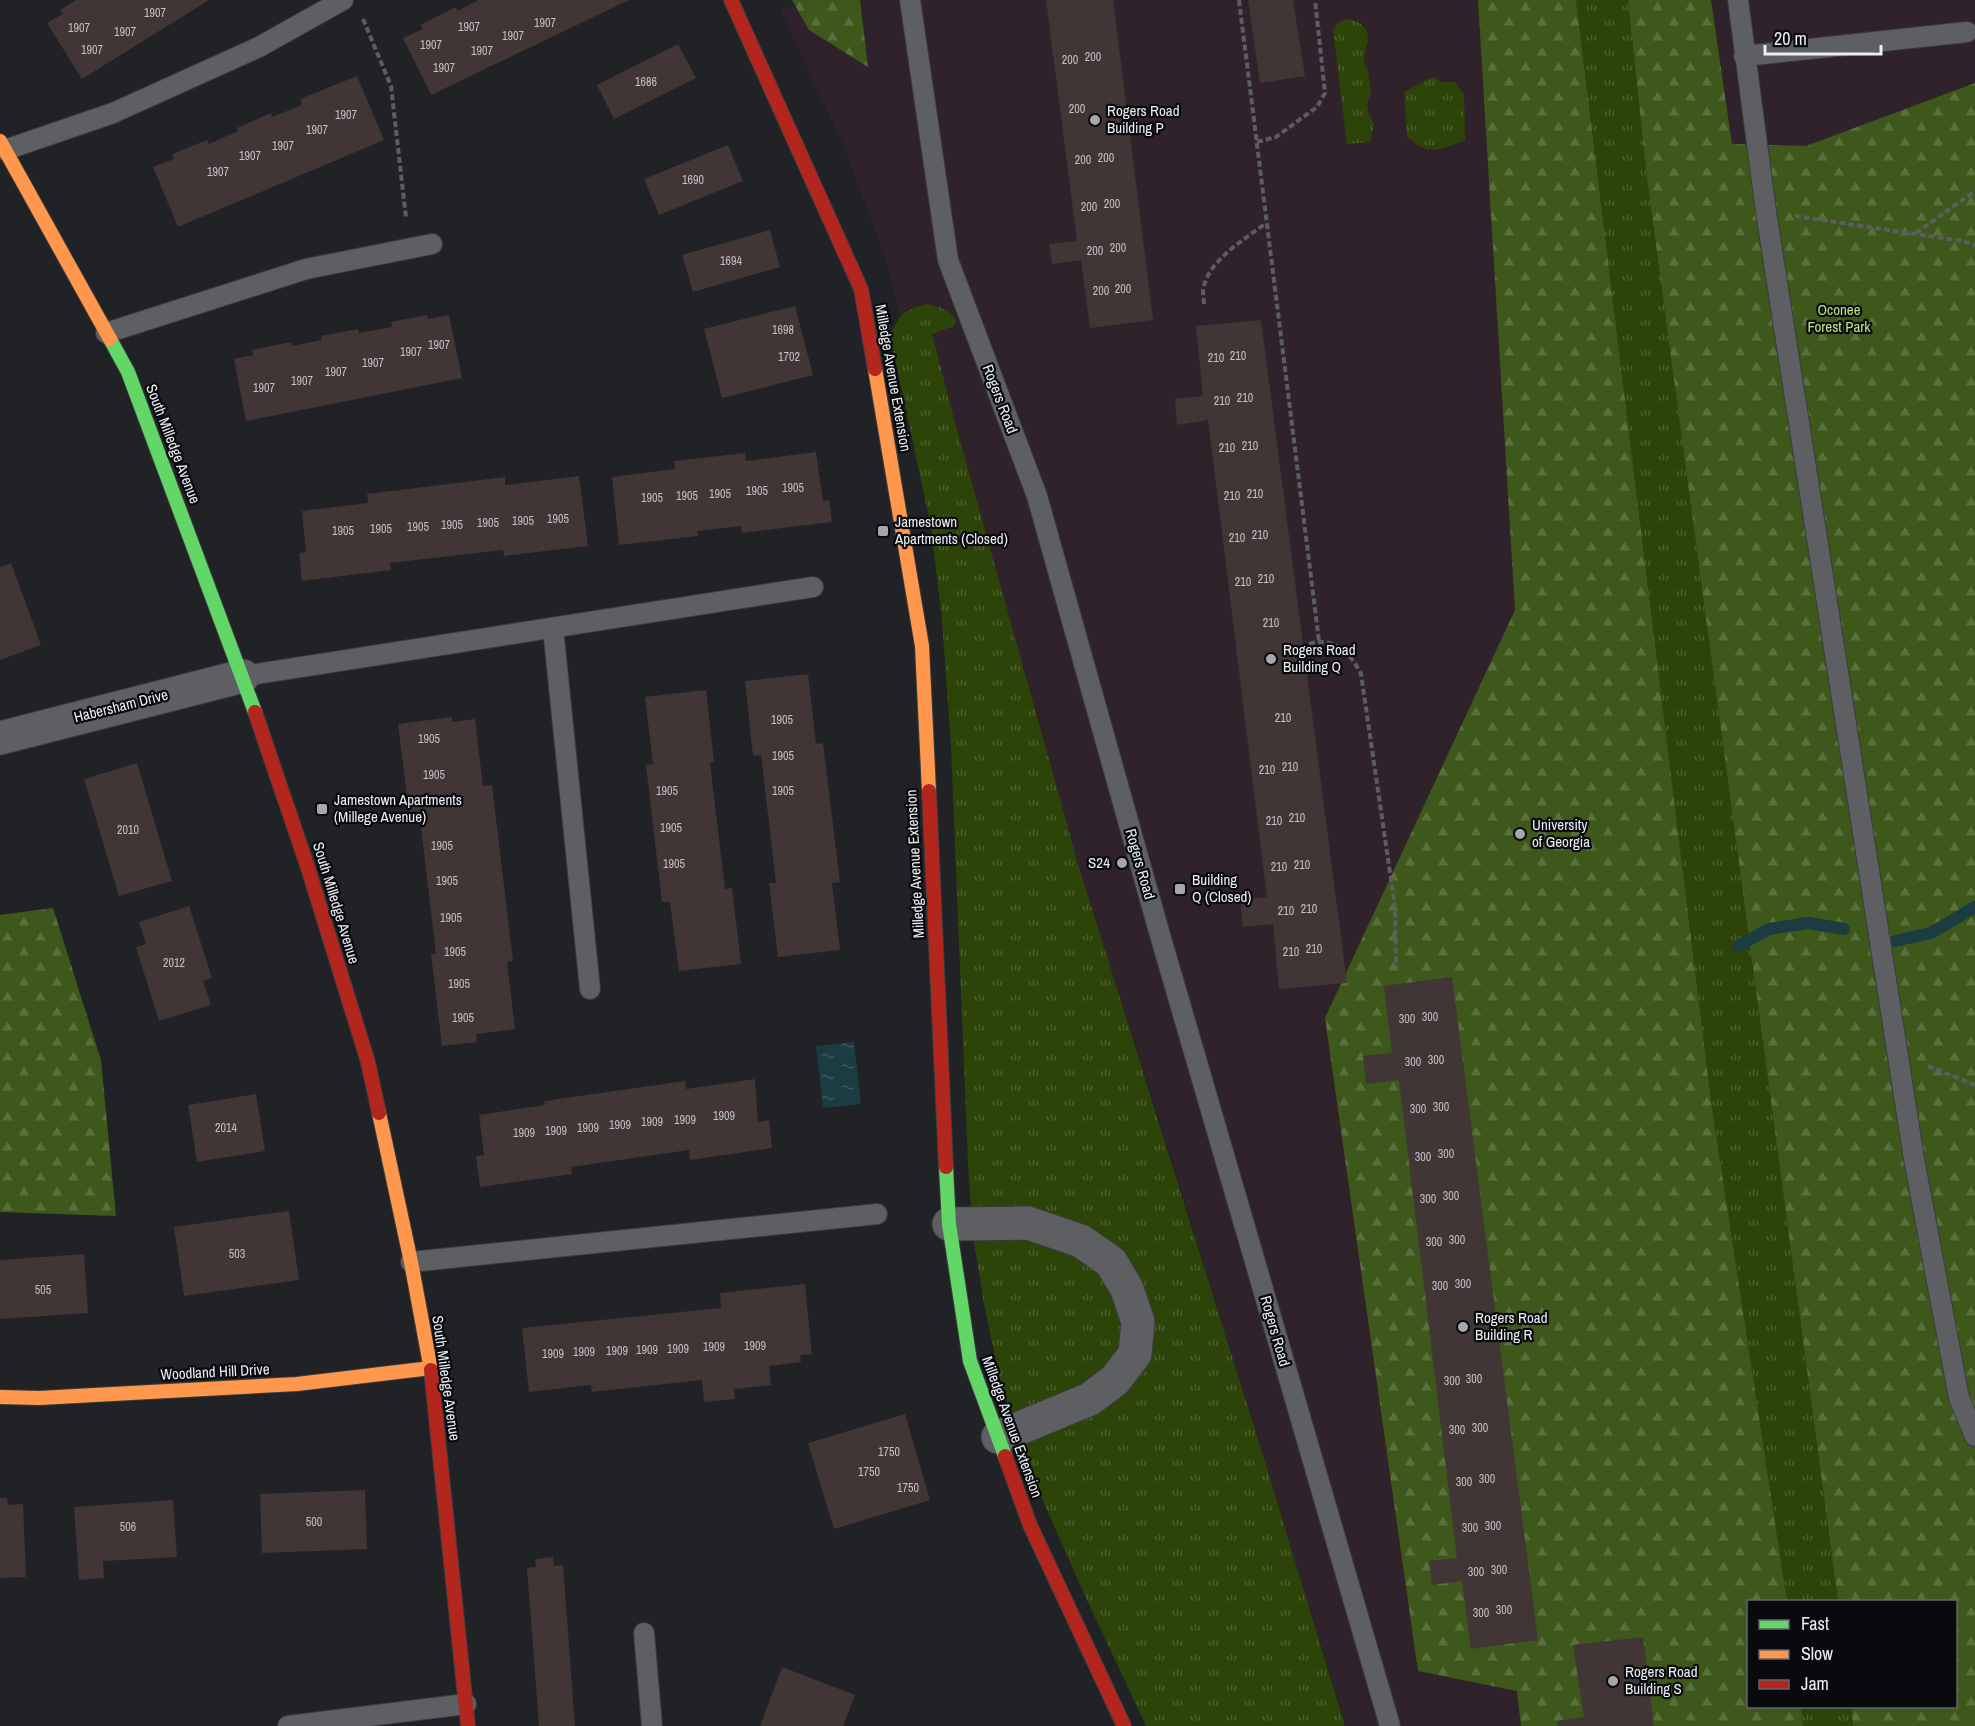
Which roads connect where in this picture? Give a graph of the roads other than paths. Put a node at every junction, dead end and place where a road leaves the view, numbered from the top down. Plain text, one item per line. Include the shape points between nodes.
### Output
1 (343, 0) edge
2 (731, 0) edge
3 (910, 0) edge
4 (1738, 0) edge
5 (1967, 32) dead end
6 (1744, 56) junction
7 (3, 145) edge
8 (432, 244) dead end
9 (106, 333) junction
10 (813, 587) dead end
11 (553, 628) junction
12 (243, 676) junction
13 (0, 738) edge
14 (590, 989) dead end
15 (877, 1214) dead end
16 (949, 1224) junction
17 (411, 1262) junction
18 (431, 1368) junction
19 (0, 1397) edge
20 (1975, 1436) edge
21 (998, 1437) junction
22 (644, 1633) dead end
23 (466, 1704) junction
24 (288, 1726) edge
25 (468, 1726) edge
26 (651, 1726) edge
27 (1124, 1726) edge
28 (1390, 1726) edge

1 - 7 lane via 259,47 124,108
2 - 16 street, Milledge Avenue Extension via 861,288 922,646
3 - 28 lane, Rogers Road via 948,260 1037,496
4 - 6 lane
5 - 6 lane
6 - 20 lane via 1914,1159 1959,1398
7 - 9 street, South Milledge Avenue
8 - 9 lane via 306,269
9 - 12 street, South Milledge Avenue via 128,372
10 - 11 lane
11 - 12 lane
11 - 14 lane
12 - 13 street, Habersham Drive
12 - 17 street, South Milledge Avenue via 368,1062
15 - 17 lane
16 - 21 street, Milledge Avenue Extension via 970,1361
16 - 21 street via 1028,1223 1081,1241 1111,1262 1127,1289 1138,1322 1135,1353 1115,1380 1090,1399
17 - 18 street, South Milledge Avenue
18 - 19 street, Woodland Hill Drive via 297,1384
18 - 23 street, South Milledge Avenue
21 - 27 street, Milledge Avenue Extension via 1030,1525
22 - 26 lane
23 - 24 lane
23 - 25 street, South Milledge Avenue

